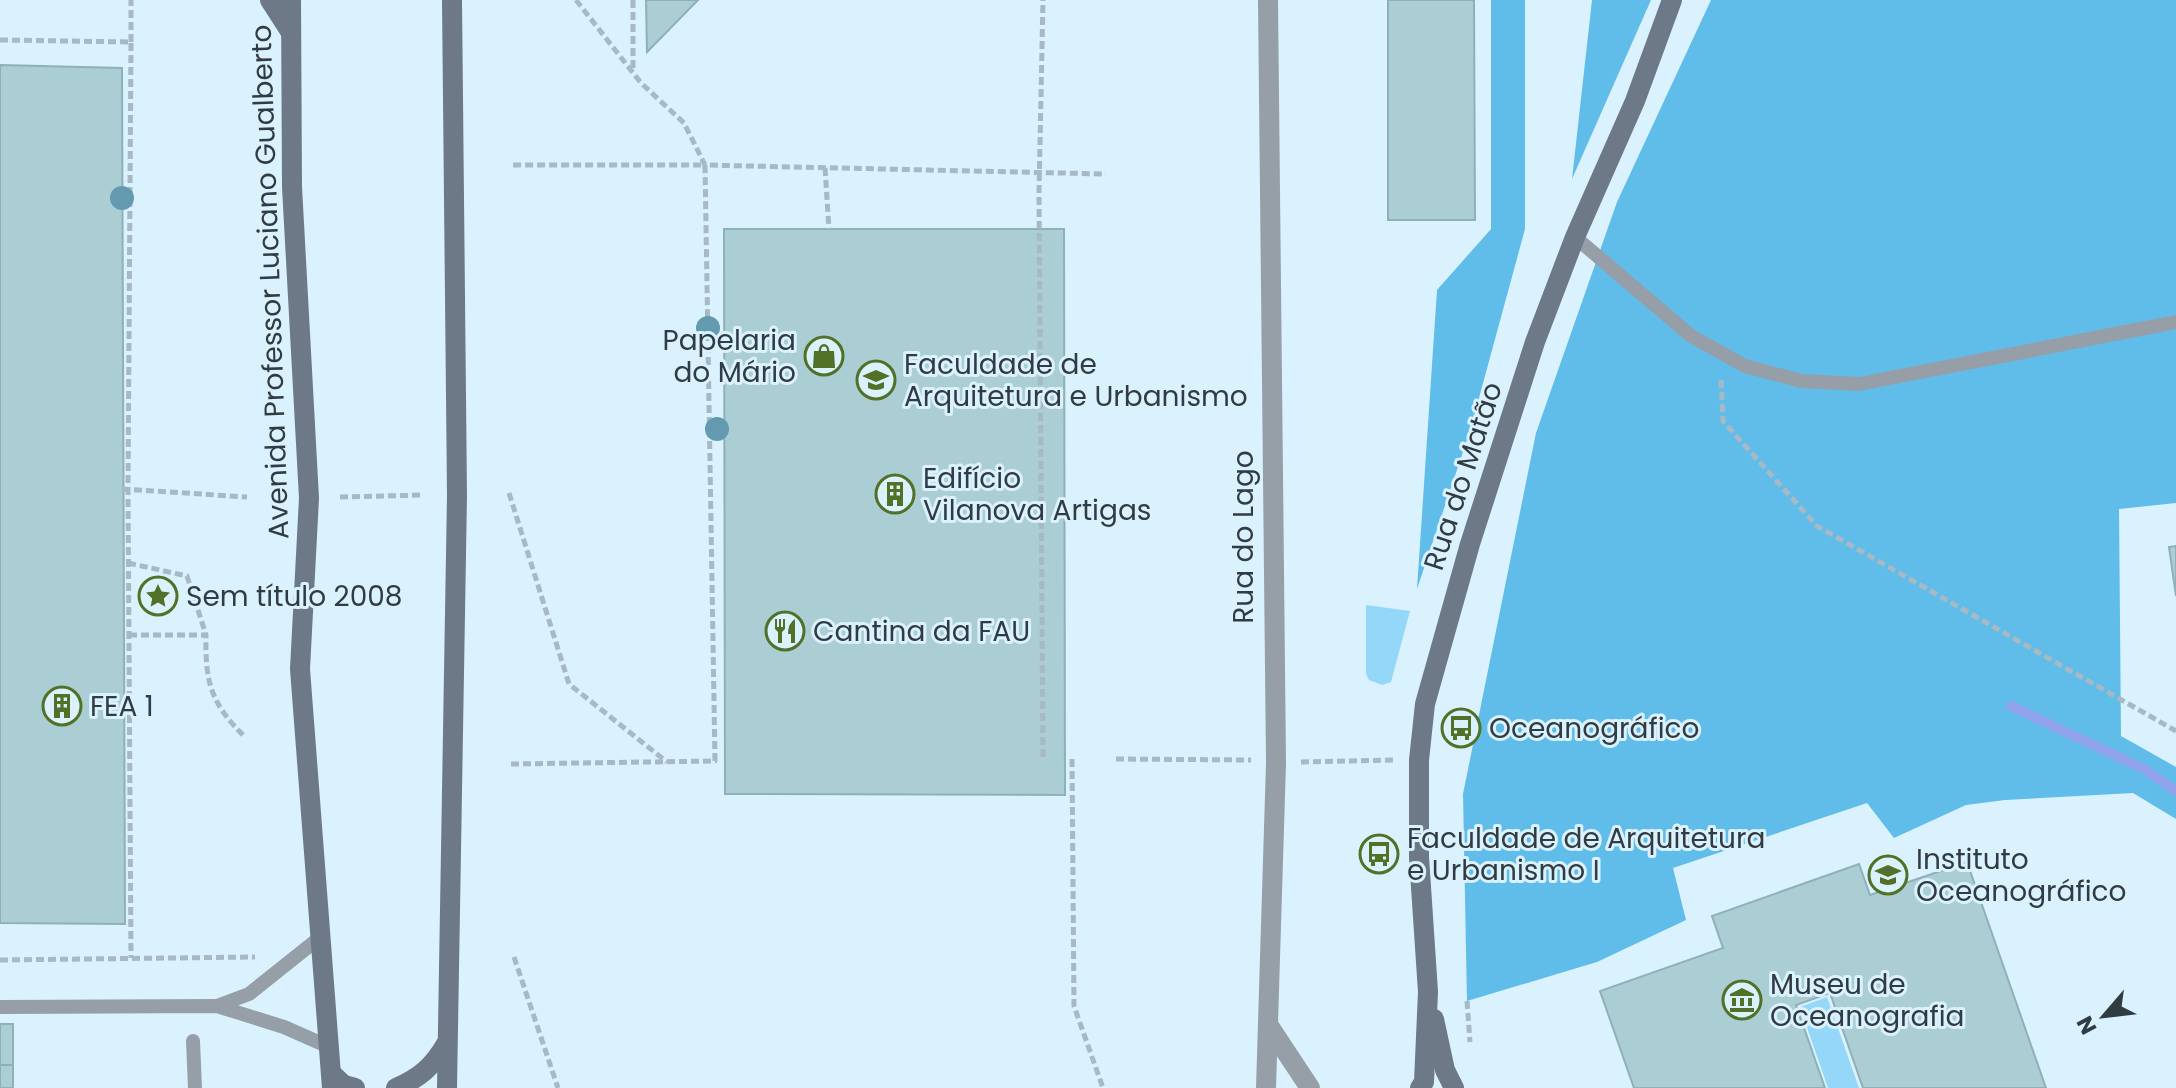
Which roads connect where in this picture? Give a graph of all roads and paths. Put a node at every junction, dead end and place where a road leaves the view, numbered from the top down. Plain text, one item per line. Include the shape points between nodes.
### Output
1 (131, 0) edge
2 (270, 0) edge
3 (291, 0) edge
4 (452, 0) edge
5 (576, 0) edge
6 (633, 0) edge
7 (1043, 0) edge
8 (1268, 0) edge
9 (1672, 0) edge
10 (290, 31) junction
11 (0, 40) edge
12 (131, 42) junction
13 (633, 72) junction
14 (511, 165) dead end
15 (705, 165) junction
16 (825, 168) junction
17 (1040, 173) junction
18 (1106, 174) dead end
19 (829, 229) dead end
20 (1575, 237) junction
21 (2176, 322) edge
22 (1719, 352) junction
23 (125, 489) junction
24 (509, 493) dead end
25 (424, 495) dead end
26 (247, 497) dead end
27 (340, 497) dead end
28 (128, 563) junction
29 (129, 635) junction
30 (206, 635) junction
31 (2176, 731) edge
32 (246, 738) dead end
33 (1043, 757) dead end
34 (1072, 759) dead end
35 (668, 762) junction
36 (511, 764) dead end
37 (318, 939) junction
38 (264, 956) dead end
39 (514, 957) dead end
40 (131, 958) junction
41 (0, 960) edge
42 (1428, 992) junction
43 (1467, 1001) dead end
44 (217, 1006) junction
45 (0, 1007) edge
46 (1269, 1026) junction
47 (193, 1041) dead end
48 (447, 1043) junction
49 (327, 1046) junction
50 (1470, 1048) dead end
51 (332, 1080) edge
52 (195, 1088) edge
53 (355, 1088) edge
54 (396, 1088) edge
55 (447, 1088) edge
56 (558, 1088) edge
57 (1103, 1088) edge
58 (1266, 1088) edge
59 (1310, 1088) edge
60 (1420, 1088) edge
61 (1454, 1088) edge

1 - 12 path
2 - 10 street
3 - 10 street, Avenida Professor Luciano Gualberto
4 - 48 street via 457,495
5 - 13 path
6 - 13 path
7 - 17 path
8 - 46 street, Rua do Lago via 1276,763
9 - 20 street, Rua do Matão via 1635,101
10 - 37 street, Avenida Professor Luciano Gualberto via 292,187 309,498 300,669
11 - 12 path
12 - 23 path
13 - 15 path via 684,123
14 - 15 path
15 - 16 path
15 - 35 path via 715,761
16 - 17 path
16 - 19 path
17 - 18 path
17 - 33 path
20 - 22 lane via 1691,336
20 - 42 street, Rua do Matão via 1474,530 1425,704 1419,857
21 - 22 lane via 1859,384 1801,381 1745,366
22 - 31 path via 1723,421 1817,526
23 - 26 path
23 - 28 path
24 - 35 path via 569,684
25 - 27 path
28 - 29 path
28 - 30 path via 187,576
29 - 30 path
29 - 40 path
30 - 32 path via 215,704
34 - 57 path via 1074,1006
35 - 36 path
37 - 44 lane via 249,994
37 - 49 street, Avenida Professor Luciano Gualberto
38 - 40 path
39 - 56 path
40 - 41 path
42 - 60 street, Rua do Matão
42 - 61 street, Rua do Matão
43 - 50 path
44 - 45 lane
44 - 49 lane
46 - 58 street, Rua do Lago
46 - 59 street
47 - 52 lane
48 - 54 street via 434,1064
48 - 55 street
49 - 51 street, Avenida Professor Luciano Gualberto
51 - 53 street

